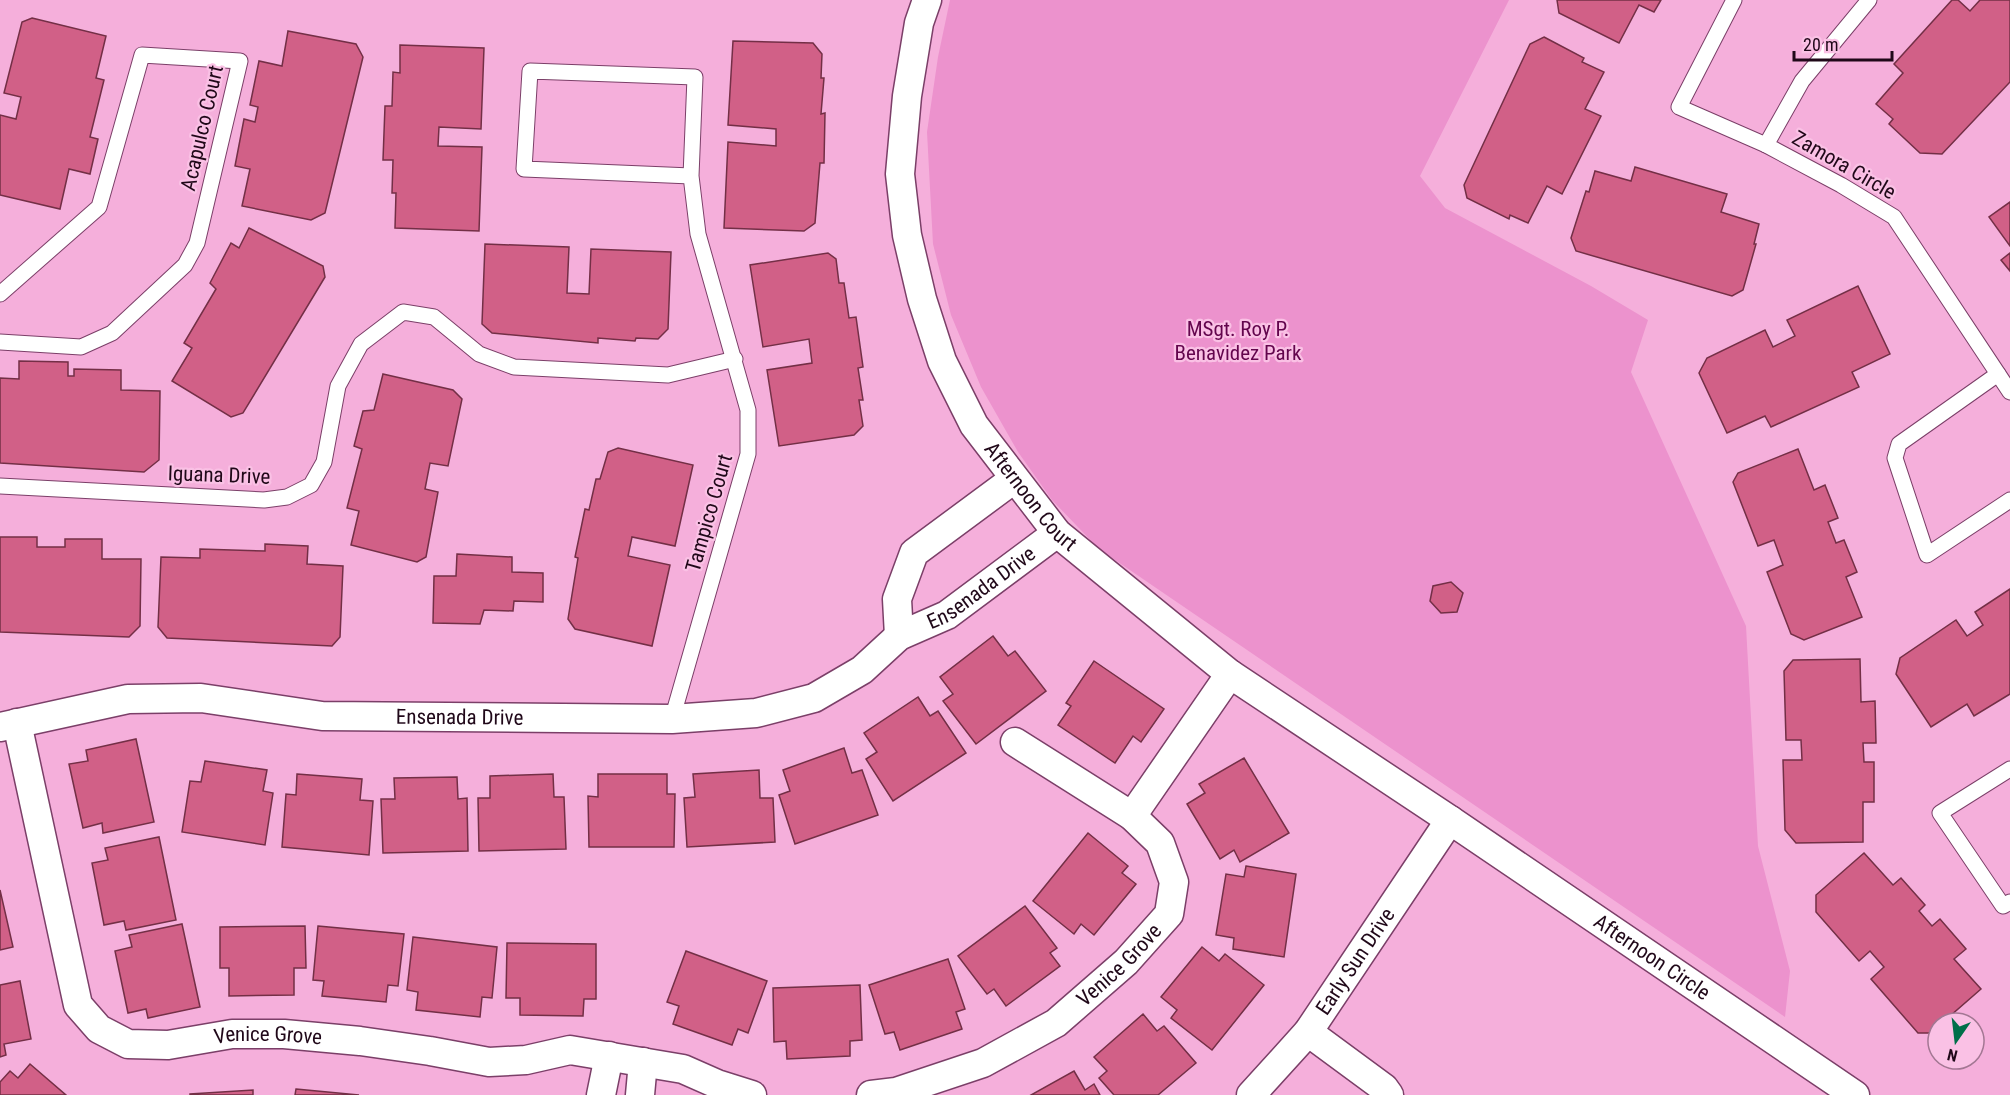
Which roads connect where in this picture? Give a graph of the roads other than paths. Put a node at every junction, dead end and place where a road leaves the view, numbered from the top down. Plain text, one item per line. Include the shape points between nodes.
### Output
1 (927, 0) edge
2 (1734, 0) edge
3 (1869, 0) edge
4 (1766, 145) junction
5 (691, 176) junction
6 (0, 294) edge
7 (0, 342) edge
8 (735, 359) junction
9 (1998, 374) junction
10 (2010, 392) edge
11 (1014, 479) junction
12 (0, 486) edge
13 (2010, 500) edge
14 (1057, 533) junction
15 (899, 636) junction
16 (1230, 674) junction
17 (672, 719) junction
18 (8, 725) edge
19 (1015, 742) dead end
20 (2010, 769) edge
21 (1132, 816) junction
22 (1450, 820) junction
23 (2010, 902) edge
24 (1308, 1032) junction
25 (609, 1056) junction
26 (644, 1062) junction
27 (601, 1095) edge
28 (640, 1095) edge
29 (752, 1095) edge
30 (871, 1095) edge
31 (1251, 1095) edge
32 (1389, 1095) edge
33 (1855, 1095) edge

1 - 11 street, Afternoon Court via 919,23 907,96 900,174 907,235 942,361 974,425
2 - 4 lane via 1679,106
3 - 4 lane, Zamora Circle via 1802,81
4 - 9 lane, Zamora Circle via 1894,217
5 - 5 lane, Tampico Court via 695,77 530,71 524,169
5 - 8 lane, Tampico Court via 698,234
6 - 7 lane, Acapulco Court via 99,207 142,55 240,61 197,243 185,265 112,333 81,347
8 - 12 lane, Iguana Drive via 668,375 514,367 478,354 434,317 403,312 362,344 338,386 324,462 311,485 287,497 264,500
8 - 17 lane, Tampico Court via 748,410 748,454
9 - 10 lane, Zamora Circle
9 - 13 lane via 1899,444 1896,458 1927,555
11 - 14 street, Afternoon Court
11 - 15 street, Ensenada Drive via 914,553 897,599
14 - 15 street, Ensenada Drive via 947,615
14 - 16 street, Afternoon Court
15 - 17 street, Ensenada Drive via 862,670 814,698 756,713
16 - 21 street
16 - 22 street, Afternoon Court
17 - 18 street, Ensenada Drive via 322,716 201,698 128,699
18 - 25 street, Venice Grove via 78,1005 99,1029 128,1044 168,1045 232,1034 284,1034 489,1062 526,1060 570,1050
19 - 21 street, Venice Grove
20 - 23 lane via 1940,813 2003,906
21 - 30 street, Venice Grove via 1160,843 1174,882 1169,914 1126,962 1056,1023 984,1063 896,1092
22 - 24 street, Early Sun Drive
22 - 33 street, Afternoon Circle
24 - 31 street, Early Sun Drive
24 - 32 street
25 - 26 street, Venice Grove
25 - 27 street
26 - 28 street
26 - 29 street, Venice Grove via 683,1069

